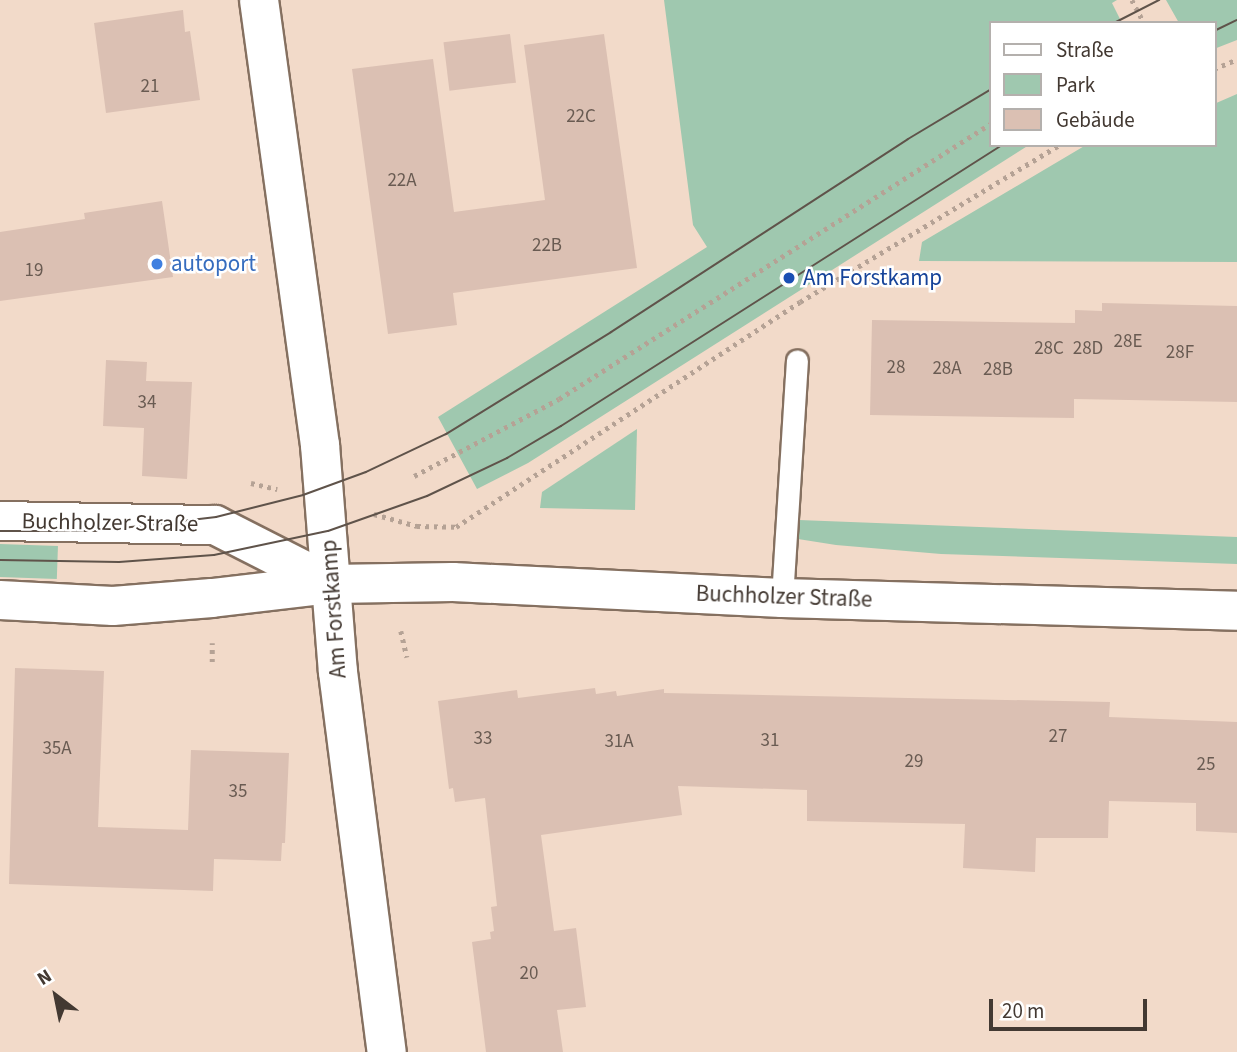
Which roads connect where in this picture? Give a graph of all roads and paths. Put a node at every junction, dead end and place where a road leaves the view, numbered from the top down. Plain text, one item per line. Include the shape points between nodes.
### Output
1 (259, 0) edge
2 (1132, 0) edge
3 (1143, 21) edge
4 (1237, 59) edge
5 (1216, 68) edge
6 (988, 125) edge
7 (1056, 147) edge
8 (797, 360) dead end
9 (414, 476) dead end
10 (0, 521) edge
11 (456, 527) dead end
12 (331, 584) junction
13 (782, 598) junction
14 (0, 600) edge
15 (1237, 611) edge
16 (212, 637) dead end
17 (212, 662) dead end
18 (387, 1052) edge

1 - 12 main road, Am Forstkamp via 320,445
2 - 3 path
4 - 5 path
6 - 9 path via 559,399
7 - 11 path via 800,302
8 - 13 lane
10 - 12 main road, Buchholzer Straße via 215,526
12 - 13 main road, Buchholzer Straße via 453,582
12 - 14 main road, Buchholzer Straße via 113,606
12 - 18 main road, Am Forstkamp via 338,672
13 - 15 main road, Buchholzer Straße
16 - 17 path

